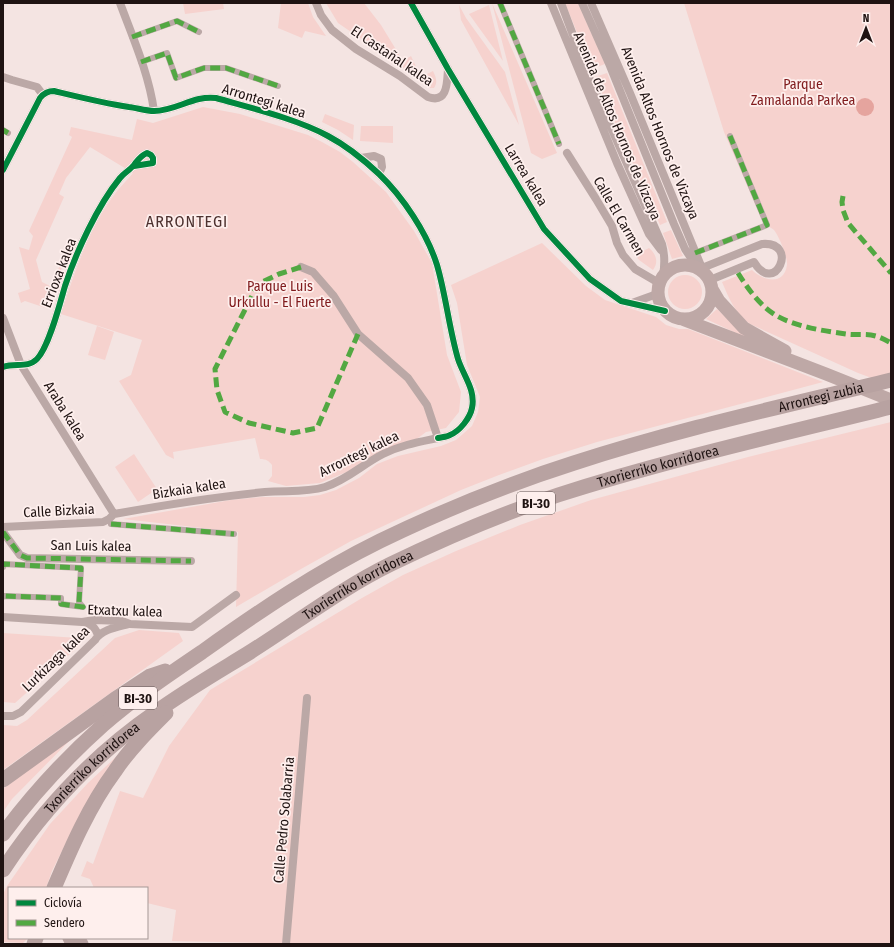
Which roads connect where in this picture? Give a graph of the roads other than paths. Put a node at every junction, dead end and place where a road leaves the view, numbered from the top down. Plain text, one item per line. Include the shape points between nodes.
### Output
1 (120, 3) edge
2 (316, 3) edge
3 (411, 3) edge
4 (500, 3) edge
5 (551, 3) edge
6 (561, 3) edge
7 (582, 3) edge
8 (591, 3) edge
9 (199, 32) dead end
10 (132, 37) junction
11 (142, 62) junction
12 (448, 69) junction
13 (3, 77) edge
14 (278, 86) dead end
15 (43, 94) junction
16 (154, 111) junction
17 (730, 136) dead end
18 (559, 144) dead end
19 (567, 153) dead end
20 (361, 158) junction
21 (134, 166) dead end
22 (3, 170) edge
23 (379, 174) junction
24 (695, 253) junction
25 (665, 256) junction
26 (301, 267) dead end
27 (705, 276) junction
28 (660, 284) junction
29 (631, 303) junction
30 (665, 311) junction
31 (3, 318) edge
32 (682, 319) junction
33 (21, 365) junction
34 (3, 367) edge
35 (826, 374) junction
36 (891, 380) edge
37 (891, 400) edge
38 (891, 407) edge
39 (682, 432) joint
40 (789, 432) joint
41 (438, 438) junction
42 (267, 492) joint
43 (114, 514) junction
44 (111, 524) dead end
45 (3, 527) edge
46 (3, 532) edge
47 (234, 534) dead end
48 (191, 561) dead end
49 (3, 567) edge
50 (236, 595) dead end
51 (3, 597) edge
52 (3, 617) edge
53 (82, 622) junction
54 (130, 624) junction
55 (98, 635) junction
56 (181, 667) junction
57 (201, 682) junction
58 (307, 698) dead end
59 (3, 716) edge
60 (3, 780) edge
61 (3, 834) edge
62 (4, 868) edge
63 (54, 887) edge
64 (286, 944) edge

1 - 10 street
2 - 12 street, El Castañal kalea via 332,30 428,97 434,99 444,93
3 - 12 street, Larrea kalea
4 - 18 street
5 - 25 street, Avenida de Altos Hornos de Vizcaya via 628,189 649,234
6 - 25 street, Avenida de Altos Hornos de Vizcaya via 588,75 644,201
7 - 27 street, Avenida de Altos Hornos de Vizcaya via 685,249
8 - 24 street, Avenida Altos Hornos de Vizcaya
9 - 10 street via 177,21
10 - 11 street
11 - 14 street via 167,53 176,78 204,68 226,68
11 - 16 street
12 - 29 street, Larrea kalea via 544,229 590,279 621,301
13 - 15 street via 37,87
15 - 16 street, Arrontegi kalea via 54,91 106,104
15 - 22 street
16 - 20 street, Arrontegi kalea via 200,98 216,98 305,126 327,136
17 - 24 street via 767,225
19 - 28 street, Calle El Carmen via 612,226 623,255 635,269
20 - 23 street, Arrontegi kalea
20 - 23 street via 374,156 381,159 382,167
21 - 33 street, Errioxa kalea via 121,177 103,202 76,256 47,341 37,359 28,365
23 - 41 street, Arrontegi kalea via 397,193 422,231 436,263 458,360 472,391 472,409 467,420 451,435
24 - 27 street, Avenida Altos Hornos de Vizcaya
25 - 28 street, Avenida de Altos Hornos de Vizcaya
26 - 41 street via 313,272 333,295 358,334 408,378 427,405
27 - 27 street via 754,262 762,272 775,272 782,264 780,252 776,246 762,244
27 - 28 main road via 688,265 679,265 670,269
27 - 32 main road via 712,297 709,305 698,316
27 - 35 main road via 719,301 744,328
28 - 29 street
28 - 30 main road via 660,304
29 - 30 street, Larrea kalea
30 - 32 main road via 673,317
31 - 33 street, Araba kalea
32 - 35 main road
33 - 34 street, Errioxa kalea
33 - 43 street, Araba kalea
35 - 37 main road
36 - 39 highway, Arrontegi zubia / BI-30
38 - 40 highway, Arrontegi zubia / BI-30
39 - 56 highway, Txorierriko korridorea / BI-30 via 527,479 445,511 380,541 297,588
40 - 57 highway, Txorierriko korridorea / BI-30 via 624,474 542,501 454,535 362,579
41 - 42 street, Arrontegi kalea via 391,451 348,477 325,487
42 - 43 street, Bizkaia kalea
43 - 45 street, Calle Bizkaia via 103,522
44 - 47 street
46 - 48 street, San Luis kalea via 20,555 27,558
49 - 51 street via 3,564 81,568 79,602 83,607 61,604 61,598
50 - 54 street, Etxatxu kalea via 192,627
52 - 53 street, Etxatxu kalea
53 - 54 street, Etxatxu kalea via 122,621
53 - 55 street via 95,627
54 - 55 street, Lurkizaga kalea via 115,627
55 - 59 street, Lurkizaga kalea via 21,712 13,716
56 - 60 highway via 150,676
56 - 61 highway, Txorierriko korridorea / BI-30 via 114,716 76,751 26,804
57 - 62 highway, Txorierriko korridorea / BI-30 via 155,712 90,765 42,816
57 - 63 highway via 127,754 102,790 72,846
58 - 64 street, Calle Pedro Solabarria

